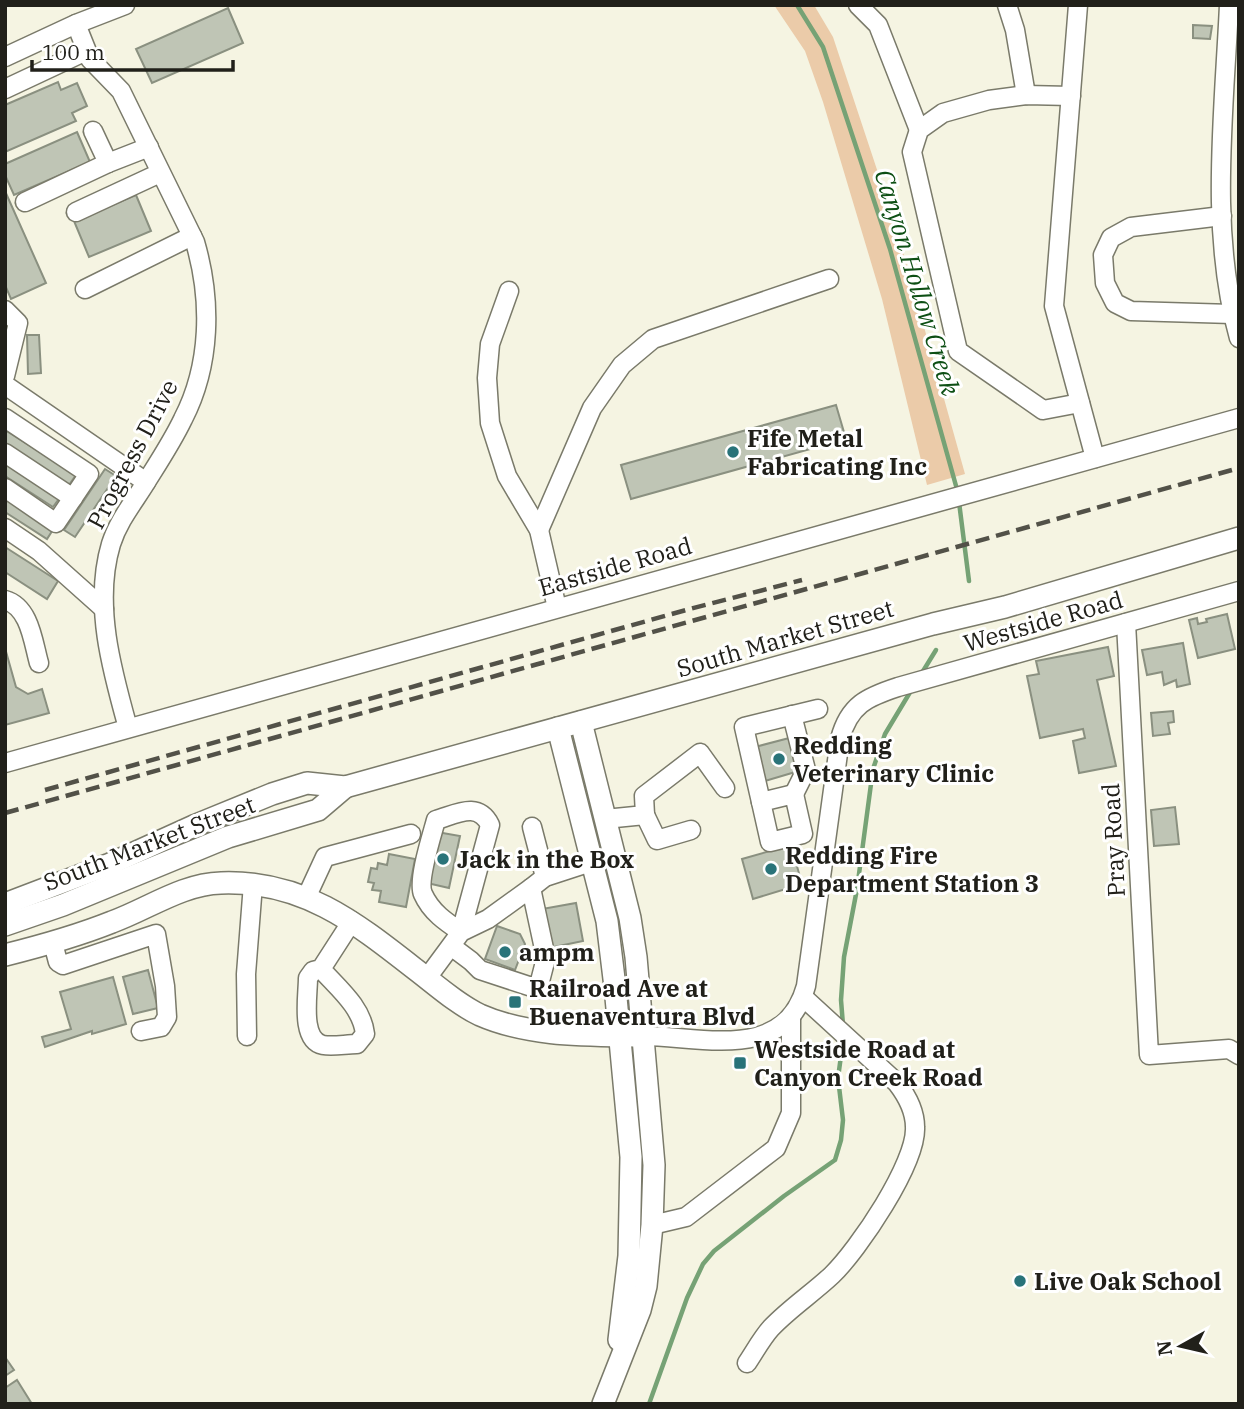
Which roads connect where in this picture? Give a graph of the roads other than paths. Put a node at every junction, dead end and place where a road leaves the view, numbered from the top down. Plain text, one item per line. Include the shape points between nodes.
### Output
1 (125, 5) edge
2 (858, 5) edge
3 (1007, 5) edge
4 (1078, 5) edge
5 (1229, 5) edge
6 (76, 24) junction
7 (86, 51) junction
8 (5, 57) edge
9 (1232, 80) edge
10 (5, 89) edge
11 (1026, 95) junction
12 (1071, 96) junction
13 (919, 130) junction
14 (93, 131) dead end
15 (149, 147) junction
16 (1231, 156) edge
17 (108, 163) junction
18 (160, 173) junction
19 (25, 202) dead end
20 (76, 212) dead end
21 (1222, 216) junction
22 (1231, 234) edge
23 (192, 236) junction
24 (830, 279) dead end
25 (85, 289) dead end
26 (509, 291) dead end
27 (1232, 314) junction
28 (9, 316) edge
29 (1239, 338) edge
30 (5, 376) edge
31 (5, 386) edge
32 (1080, 403) junction
33 (5, 418) edge
34 (1239, 418) edge
35 (5, 453) edge
36 (1095, 458) junction
37 (146, 482) junction
38 (5, 488) edge
39 (73, 498) junction
40 (5, 528) edge
41 (539, 530) junction
42 (1239, 538) edge
43 (1239, 591) edge
44 (5, 600) edge
45 (557, 608) junction
46 (104, 609) junction
47 (1126, 623) junction
48 (39, 663) dead end
49 (818, 709) dead end
50 (792, 715) junction
51 (581, 722) junction
52 (558, 728) junction
53 (128, 729) junction
54 (5, 763) edge
55 (345, 786) junction
56 (725, 788) dead end
57 (794, 794) junction
58 (761, 802) junction
59 (645, 815) junction
60 (799, 818) junction
61 (828, 818) junction
62 (605, 820) junction
63 (532, 827) dead end
64 (691, 830) dead end
65 (411, 834) dead end
66 (591, 862) junction
67 (545, 877) junction
68 (253, 884) junction
69 (531, 888) junction
70 (306, 898) junction
71 (5, 904) edge
72 (148, 906) junction
73 (352, 921) junction
74 (5, 925) edge
75 (156, 934) junction
76 (456, 939) junction
77 (52, 943) junction
78 (5, 955) edge
79 (321, 969) dead end
80 (427, 978) junction
81 (803, 997) junction
82 (791, 1017) junction
83 (141, 1031) dead end
84 (620, 1035) junction
85 (642, 1035) junction
86 (247, 1036) dead end
87 (1239, 1055) edge
88 (652, 1225) junction
89 (747, 1363) dead end
90 (611, 1384) junction
91 (603, 1404) edge

1 - 6 street
2 - 13 street via 878,25
3 - 11 street
4 - 12 street
5 - 9 street
6 - 7 street, Progress Drive
6 - 8 street
7 - 10 street
7 - 15 street, Progress Drive via 121,91
9 - 16 street
11 - 12 street
11 - 13 street via 943,113
12 - 32 street via 1054,306
13 - 32 street via 912,152 958,351 1043,410
14 - 17 street
15 - 17 street
15 - 18 street, Progress Drive
16 - 21 street
17 - 19 street
18 - 20 street
18 - 23 street, Progress Drive
21 - 22 street
21 - 27 street via 1130,227 1111,238 1103,255 1105,283 1115,303 1131,311
22 - 27 street via 1225,270
23 - 25 street
23 - 37 street, Progress Drive via 201,263 207,337 192,399
24 - 41 street via 653,339 622,365 592,408
26 - 41 street via 490,344 486,378 490,423 507,476
27 - 29 street
28 - 30 street
31 - 37 street
32 - 36 street
33 - 39 street via 89,474
34 - 36 street, Eastside Road
35 - 39 street
36 - 45 street, Eastside Road
37 - 46 street, Progress Drive via 125,512 111,544
38 - 39 street via 56,523
40 - 46 street via 39,551
41 - 45 street
42 - 51 main road, South Market Street
43 - 47 street, Westside Road
44 - 48 street via 28,622
45 - 53 street, Eastside Road
46 - 53 street, Progress Drive via 112,667
47 - 61 street, Westside Road via 863,701 842,732
47 - 87 street, Pray Road via 1149,1055 1229,1049
49 - 50 street
50 - 57 street via 806,770
50 - 58 street via 744,727
51 - 52 main road, South Market Street
51 - 62 main road
52 - 55 main road, South Market Street
52 - 66 main road
53 - 54 street, Eastside Road
55 - 71 main road, South Market Street via 307,783 272,794
55 - 74 main road, South Market Street via 318,810 220,839
56 - 59 street via 699,753 644,796
57 - 58 street
57 - 60 street
58 - 60 street via 770,842 803,834
59 - 62 street
59 - 64 street via 657,840
60 - 61 street
61 - 81 street
62 - 85 main road via 630,918
63 - 67 street
65 - 70 street via 325,857
66 - 67 street
66 - 84 main road via 607,920
67 - 69 street
68 - 70 main road
68 - 72 main road via 209,884
68 - 86 street
69 - 76 street
69 - 76 street via 546,958 538,989 480,970
70 - 73 main road
72 - 75 street
72 - 77 main road
73 - 79 street
73 - 80 main road
75 - 77 street via 63,965
75 - 83 street via 167,1017 161,1027
76 - 76 street via 490,825 477,811 436,820 421,892
76 - 80 street
77 - 78 main road
80 - 84 main road via 467,1007 502,1023 543,1031
81 - 82 street
81 - 89 street via 897,1083 906,1095 915,1129 893,1189 869,1229 834,1273 770,1329
82 - 85 street via 769,1034 745,1039
82 - 88 street via 791,1113 776,1148 686,1217
84 - 85 main road
84 - 90 main road via 631,1210 625,1303
85 - 88 main road via 653,1133
88 - 90 main road via 640,1310
90 - 91 main road

